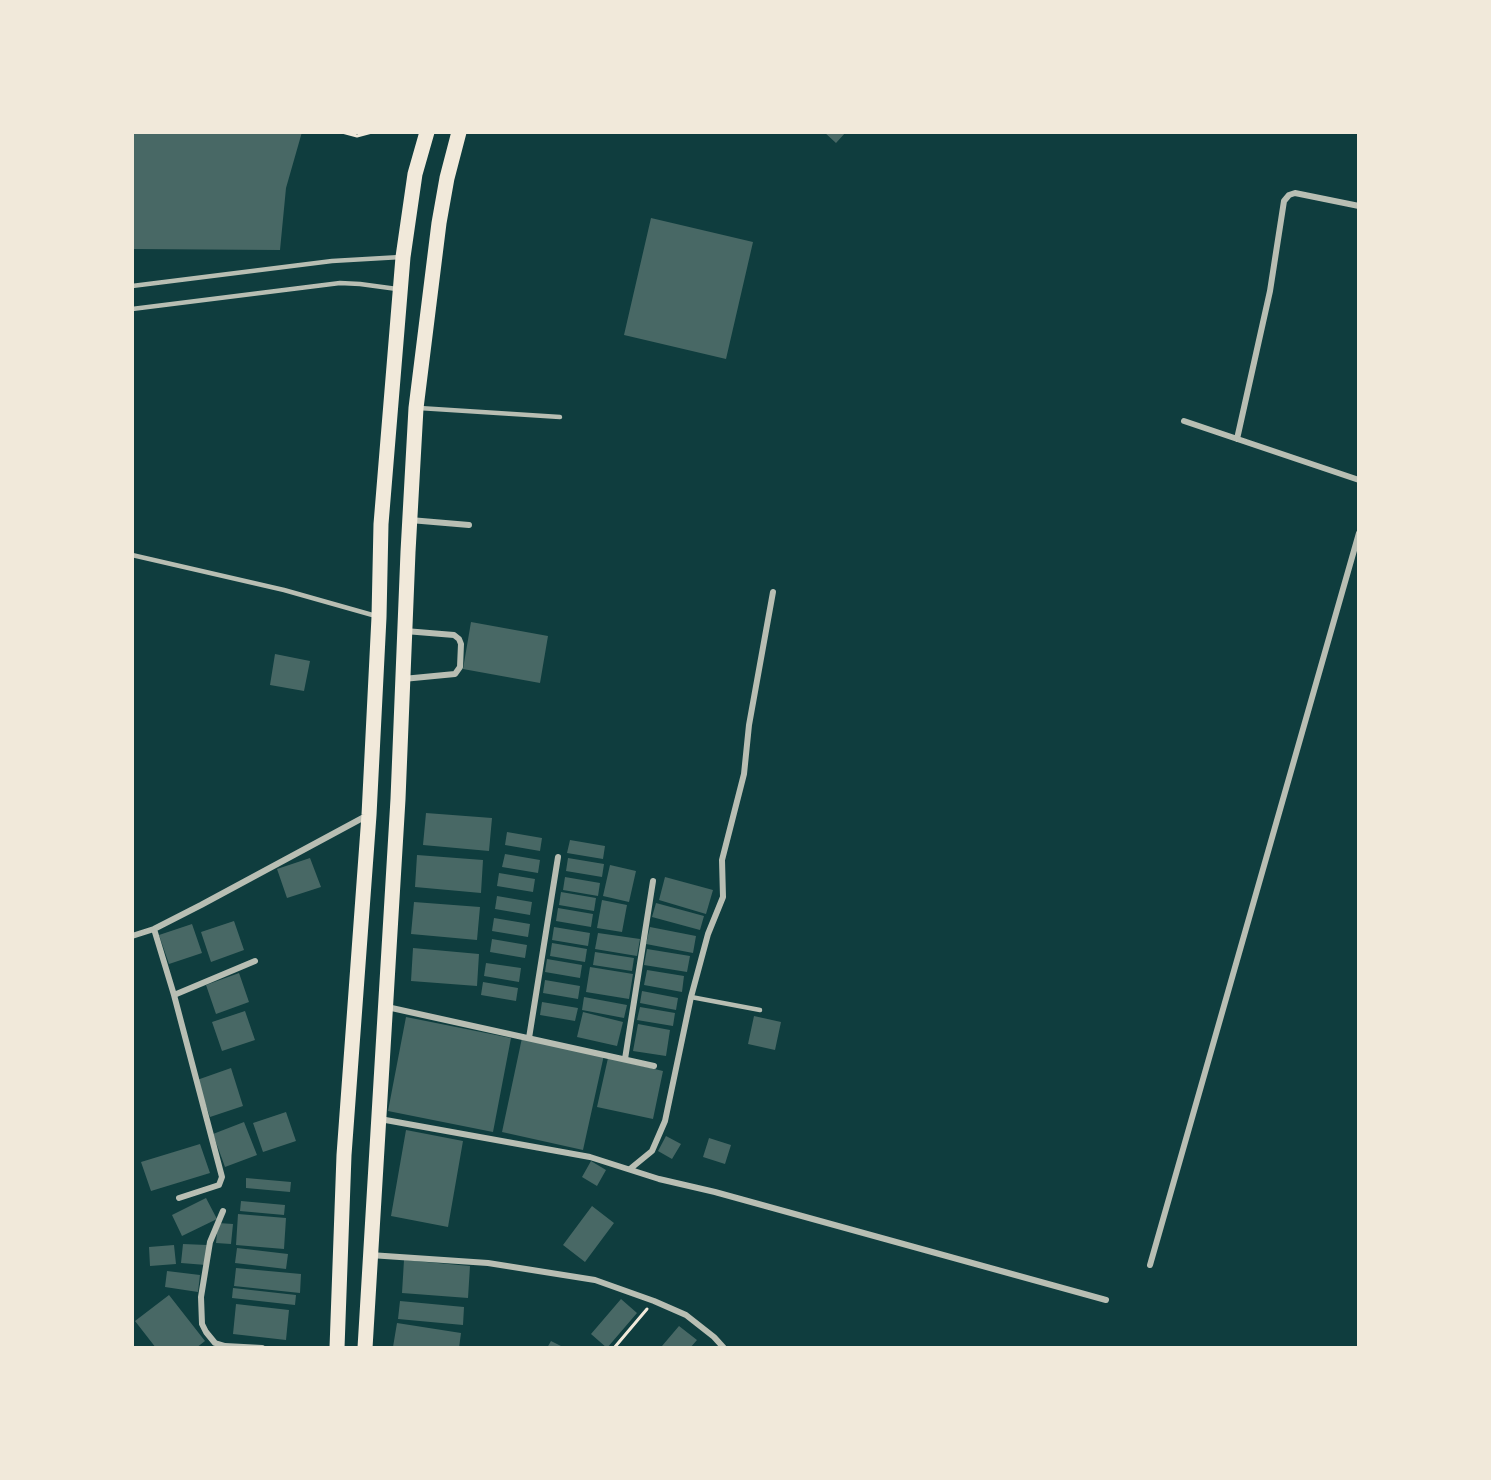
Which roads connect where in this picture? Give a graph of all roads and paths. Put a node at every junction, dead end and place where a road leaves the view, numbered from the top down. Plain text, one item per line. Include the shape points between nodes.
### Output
1 (342, 132) edge
2 (372, 132) edge
3 (459, 132) edge
4 (424, 133) edge
5 (1359, 206) edge
6 (403, 256) junction
7 (132, 286) edge
8 (399, 289) junction
9 (132, 309) edge
10 (416, 408) junction
11 (560, 417) dead end
12 (1184, 421) dead end
13 (388, 432) junction
14 (414, 433) junction
15 (1237, 440) junction
16 (1359, 480) edge
17 (409, 520) junction
18 (469, 525) dead end
19 (1359, 533) edge
20 (132, 555) edge
21 (773, 592) dead end
22 (379, 617) junction
23 (405, 632) junction
24 (403, 679) junction
25 (369, 815) junction
26 (558, 857) dead end
27 (653, 881) dead end
28 (154, 929) junction
29 (132, 936) edge
30 (255, 962) dead end
31 (174, 995) junction
32 (690, 997) junction
33 (386, 1007) junction
34 (760, 1010) dead end
35 (529, 1038) junction
36 (625, 1059) junction
37 (654, 1066) dead end
38 (378, 1119) junction
39 (630, 1169) junction
40 (179, 1198) dead end
41 (223, 1211) dead end
42 (370, 1255) junction
43 (1150, 1265) dead end
44 (1106, 1300) dead end
45 (654, 1301) junction
46 (262, 1348) edge
47 (337, 1348) edge
48 (364, 1348) edge
49 (614, 1348) edge
50 (724, 1348) edge

1 - 2 path via 357,136
3 - 10 highway via 439,223
4 - 6 highway
5 - 15 street via 1295,194 1286,198
6 - 7 lane
6 - 8 highway
8 - 9 lane via 340,283
8 - 13 highway
10 - 11 lane
10 - 14 highway
12 - 15 street
13 - 14 highway
13 - 22 highway
14 - 17 highway
15 - 16 street
17 - 18 street
17 - 23 highway
19 - 43 street
20 - 22 lane via 284,590
21 - 32 street via 744,774 722,860 723,897
22 - 25 highway
23 - 24 highway
23 - 24 street via 454,635 461,644 460,667 455,674
24 - 33 highway
25 - 28 street
25 - 47 highway via 344,1155
26 - 35 street
27 - 36 street
28 - 29 street
28 - 31 street
30 - 31 street
31 - 40 street via 222,1177 219,1185
32 - 34 lane
32 - 39 street via 662,1132 652,1151
33 - 35 street
33 - 38 highway
35 - 36 street
36 - 37 street
38 - 39 street via 590,1157
38 - 42 highway
39 - 44 street
41 - 46 street via 210,1242 201,1298 202,1324 215,1343
42 - 45 street via 488,1263 555,1273 595,1280
42 - 48 highway
45 - 49 path
45 - 50 street via 693,1320

